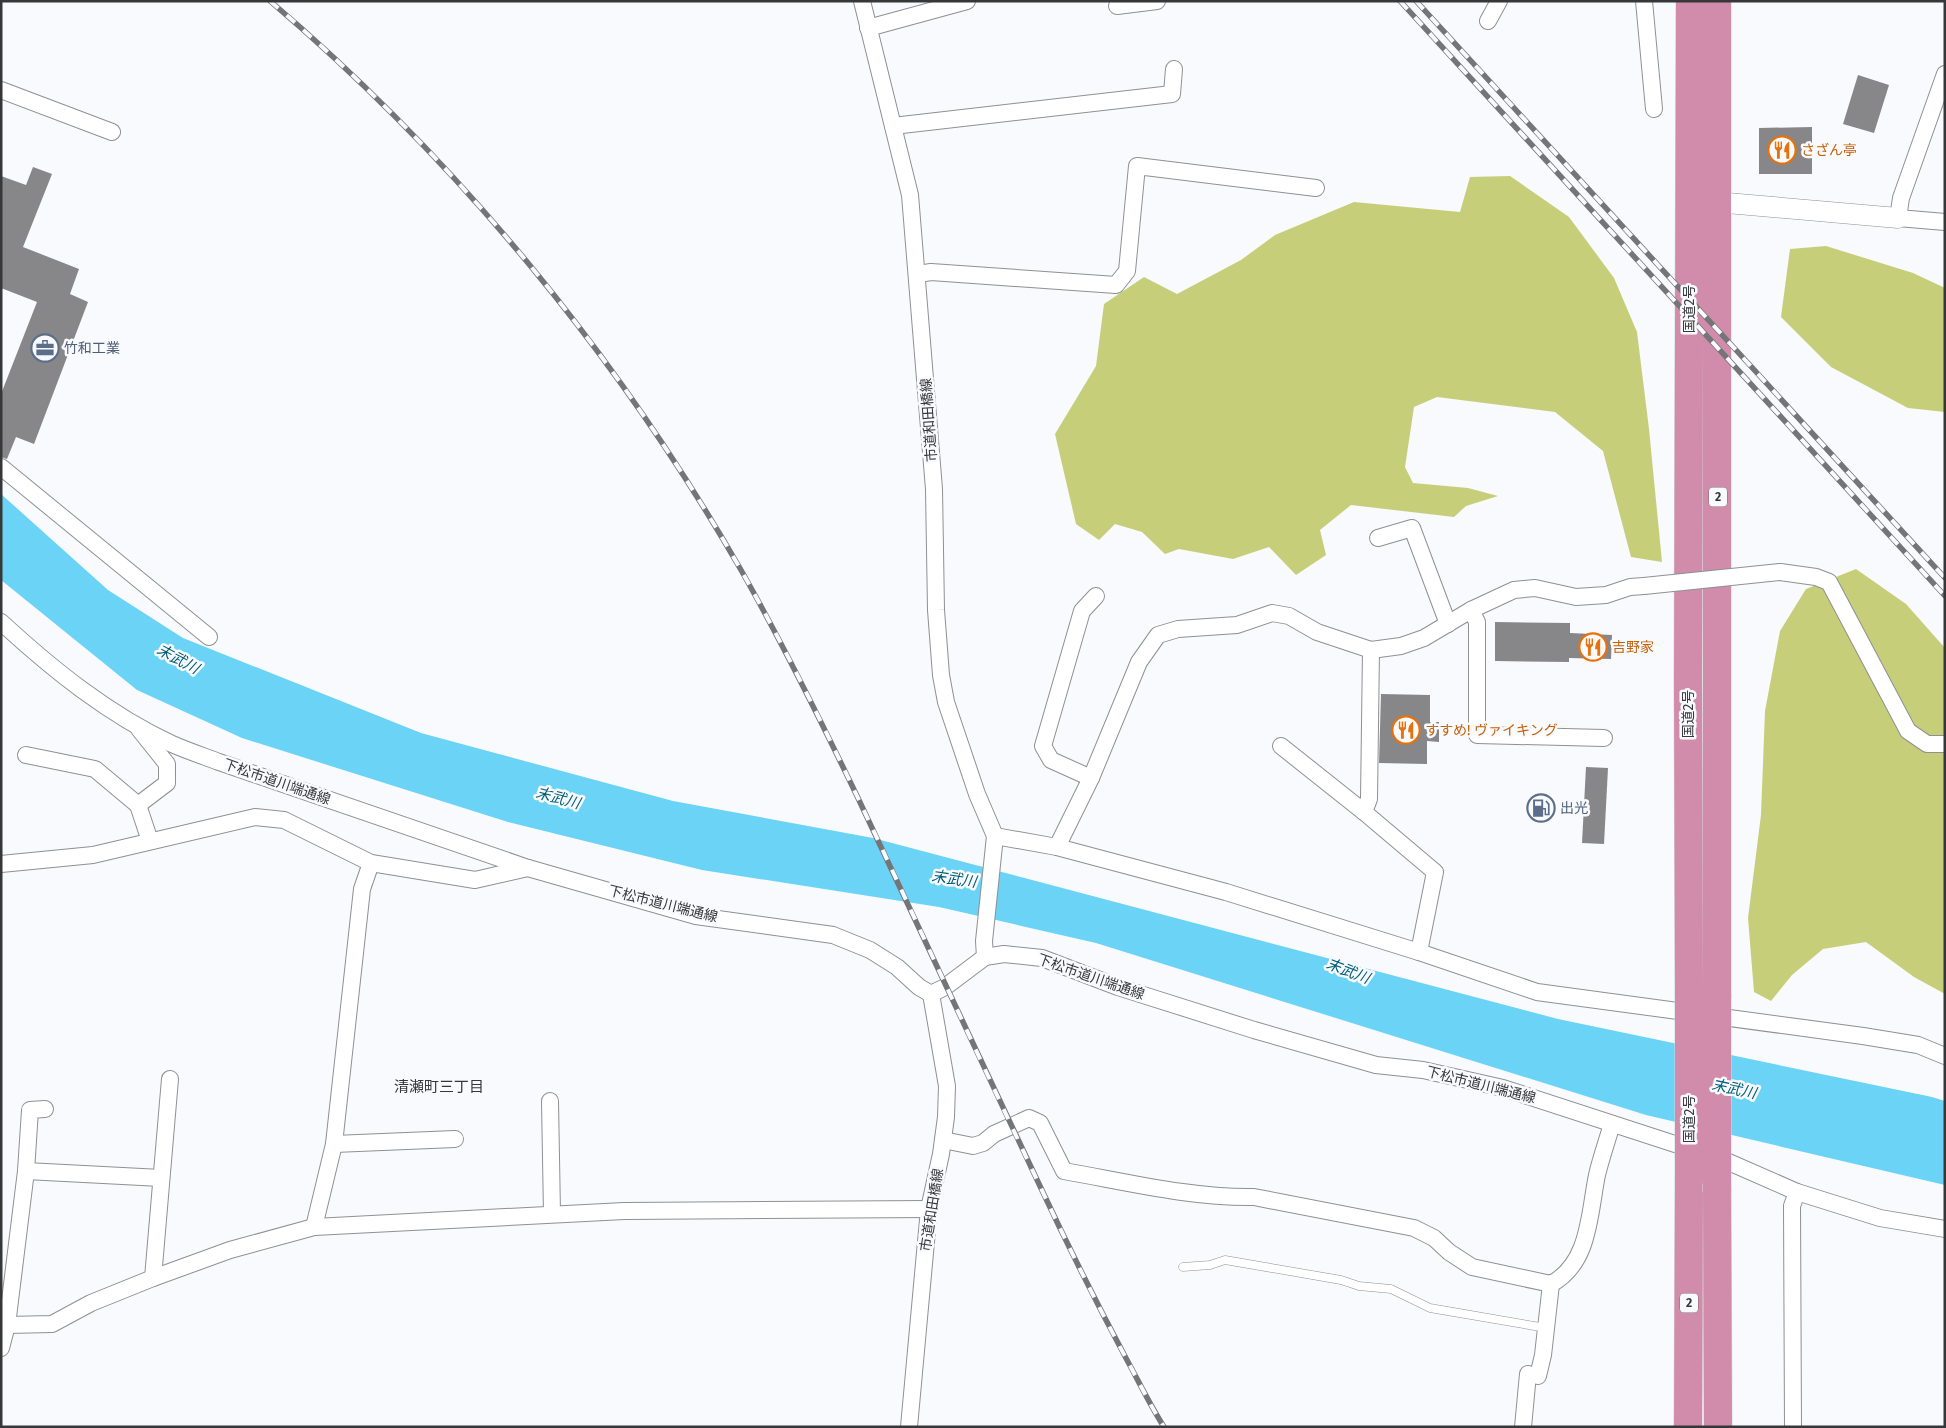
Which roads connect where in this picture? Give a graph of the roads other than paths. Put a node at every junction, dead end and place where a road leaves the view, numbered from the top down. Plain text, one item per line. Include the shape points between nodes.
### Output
1 (862, 1) edge
2 (967, 1) edge
3 (1157, 1) edge
4 (1500, 1) edge
5 (1644, 1) edge
6 (1690, 1) edge
7 (1717, 1) edge
8 (1117, 6) dead end
9 (1488, 21) dead end
10 (868, 28) junction
11 (1174, 69) dead end
12 (1945, 74) edge
13 (1, 90) edge
14 (1654, 109) dead end
15 (893, 126) junction
16 (112, 132) dead end
17 (1316, 188) dead end
18 (1690, 200) junction
19 (1717, 202) junction
20 (1898, 218) junction
21 (1945, 222) edge
22 (918, 274) junction
23 (1, 467) edge
24 (1378, 538) dead end
25 (1096, 596) dead end
26 (1471, 610) junction
27 (1, 622) edge
28 (1448, 624) junction
29 (209, 637) dead end
30 (1371, 650) junction
31 (134, 724) junction
32 (1604, 738) dead end
33 (1945, 744) edge
34 (1281, 746) dead end
35 (26, 755) dead end
36 (1091, 778) junction
37 (138, 805) junction
38 (1364, 812) junction
39 (995, 836) junction
40 (150, 841) junction
41 (1057, 847) junction
42 (372, 863) junction
43 (1, 864) edge
44 (528, 868) junction
45 (984, 949) junction
46 (1418, 952) junction
47 (931, 994) junction
48 (1945, 1056) edge
49 (170, 1079) dead end
50 (550, 1101) dead end
51 (45, 1109) dead end
52 (1612, 1124) junction
53 (455, 1139) dead end
54 (943, 1140) junction
55 (334, 1144) junction
56 (26, 1171) junction
57 (162, 1178) junction
58 (1796, 1192) junction
59 (929, 1209) junction
60 (552, 1214) junction
61 (314, 1228) junction
62 (1945, 1229) edge
63 (1183, 1267) dead end
64 (153, 1278) junction
65 (1552, 1284) junction
66 (7, 1326) junction
67 (1546, 1328) junction
68 (1, 1348) edge
69 (909, 1427) edge
70 (1523, 1427) edge
71 (1688, 1427) edge
72 (1718, 1427) edge
73 (1794, 1427) edge

1 - 10 street, 市道和田橋線
2 - 10 street
3 - 8 street
4 - 9 street
5 - 14 street
6 - 18 highway, 国道2号 / 2
7 - 19 highway, 国道2号 / 2
10 - 15 street, 市道和田橋線
11 - 15 street via 1172,94
12 - 20 street via 1901,198
13 - 16 street
15 - 22 street, 市道和田橋線 via 910,195
17 - 22 street via 1137,166 1127,271 1116,285 931,272
18 - 19 street
18 - 71 highway, 国道2号 / 2, bridge
19 - 20 street
19 - 72 highway, 国道2号 / 2, bridge
20 - 21 street
22 - 39 street, 市道和田橋線 via 934,489 940,675 946,702
23 - 29 street
24 - 28 street via 1412,528
25 - 36 street via 1082,611 1043,746 1051,760
26 - 28 street
26 - 32 street via 1477,622 1477,735
26 - 33 street, bridge via 1514,590 1535,588 1576,597 1606,595 1630,587 1780,572 1816,577 1829,582 1908,731 1927,744
27 - 31 street, 下松市道川端通線 via 86,692
28 - 30 street via 1424,638 1401,646
30 - 36 street via 1317,632 1289,616 1272,612 1237,625 1178,629 1158,635 1139,662
30 - 38 street via 1369,799
31 - 37 street via 167,764 167,783
31 - 44 street, 下松市道川端通線 via 172,744 219,762
34 - 38 street
35 - 37 street via 95,769
36 - 41 street
37 - 40 street
38 - 46 street via 1435,872
39 - 41 street
39 - 45 street
40 - 42 street via 255,817 284,820
40 - 43 street via 93,856
41 - 46 street via 1226,892
42 - 44 street via 475,880
42 - 55 street via 362,889
44 - 47 street, 下松市道川端通線 via 696,916 833,935 870,950
45 - 47 street via 945,987
45 - 52 street, 下松市道川端通線 via 1042,958 1118,987 1376,1065 1423,1070 1503,1088
46 - 48 street via 1537,992 1863,1036 1918,1045
47 - 54 street, 市道和田橋線 via 947,1086
49 - 57 street
50 - 60 street
51 - 56 street via 30,1110
52 - 58 street, 下松市道川端通線 via 1724,1160
52 - 65 street via 1600,1165 1586,1238 1571,1268
53 - 55 street
54 - 59 street, 市道和田橋線
54 - 65 street via 973,1146 983,1144 994,1134 1029,1118 1040,1123 1064,1171 1169,1190 1254,1197 1414,1228 1434,1238 1448,1252 1472,1267
55 - 61 street
56 - 57 street
56 - 66 street
57 - 64 street
58 - 62 street, 下松市道川端通線 via 1880,1218
58 - 73 street via 1792,1206
59 - 60 street
59 - 69 street, 市道和田橋線
60 - 61 street
61 - 64 street via 230,1250
63 - 67 lane via 1225,1260 1359,1286 1391,1289 1430,1308
64 - 66 street via 91,1303 52,1324
65 - 67 street
66 - 68 street
67 - 70 street via 1538,1376 1528,1374

